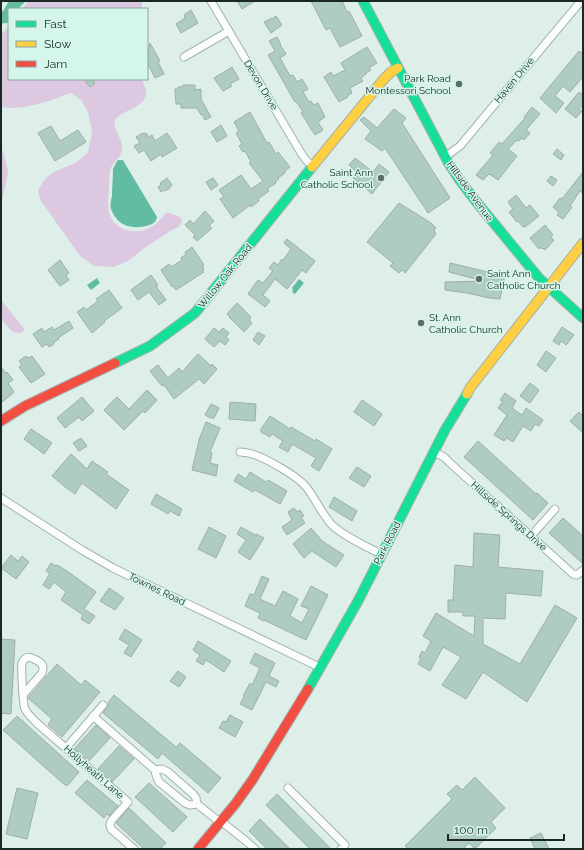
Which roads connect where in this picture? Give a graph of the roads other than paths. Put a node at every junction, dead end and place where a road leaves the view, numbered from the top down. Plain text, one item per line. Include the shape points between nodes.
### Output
1 (211, 1) edge
2 (363, 1) edge
3 (581, 1) edge
4 (229, 31) junction
5 (184, 57) dead end
6 (398, 68) junction
7 (445, 157) junction
8 (313, 167) junction
9 (583, 243) edge
10 (549, 287) junction
11 (583, 318) edge
12 (1, 421) edge
13 (240, 452) dead end
14 (434, 452) junction
15 (1, 498) edge
16 (555, 509) dead end
17 (531, 536) junction
18 (381, 554) junction
19 (583, 570) edge
20 (319, 667) junction
21 (23, 695) junction
22 (103, 705) dead end
23 (93, 716) junction
24 (66, 748) junction
25 (155, 770) junction
26 (288, 788) dead end
27 (197, 804) junction
28 (221, 822) junction
29 (134, 849) edge
30 (198, 849) edge
31 (254, 849) edge
32 (341, 849) edge

1 - 4 street, Devon Drive
2 - 6 street, Hillside Avenue
3 - 7 street, Haven Drive via 460,146
4 - 5 street
4 - 8 street, Devon Drive via 301,153
6 - 7 street, Hillside Avenue
6 - 8 street, Willow Oak Road via 383,80
7 - 10 street, Hillside Avenue via 474,199
8 - 12 street, Willow Oak Road via 195,313 150,346 29,404
9 - 10 street, Park Road
10 - 11 street, Hillside Avenue
10 - 14 street, Park Road via 470,388
13 - 18 street via 259,456 296,477 307,488 333,526
14 - 17 street, Hillside Springs Drive
14 - 18 street, Park Road
15 - 20 street, Townes Road via 114,568
16 - 17 street
17 - 19 street, Hillside Springs Drive via 574,574 579,575
18 - 20 street, Park Road via 358,601
20 - 28 street, Park Road via 253,779
21 - 21 street, Hollyheath Lane via 44,669 40,662 29,657 22,662
21 - 24 street, Hollyheath Lane via 24,708 30,716
22 - 23 street
23 - 24 street
23 - 25 street
24 - 29 street, Hollyheath Lane via 128,802 110,825 111,830
25 - 27 street via 162,769 168,772 193,794
25 - 27 street via 160,782 185,803
26 - 32 street via 345,845
27 - 28 street
28 - 30 street, Park Road
28 - 31 street

